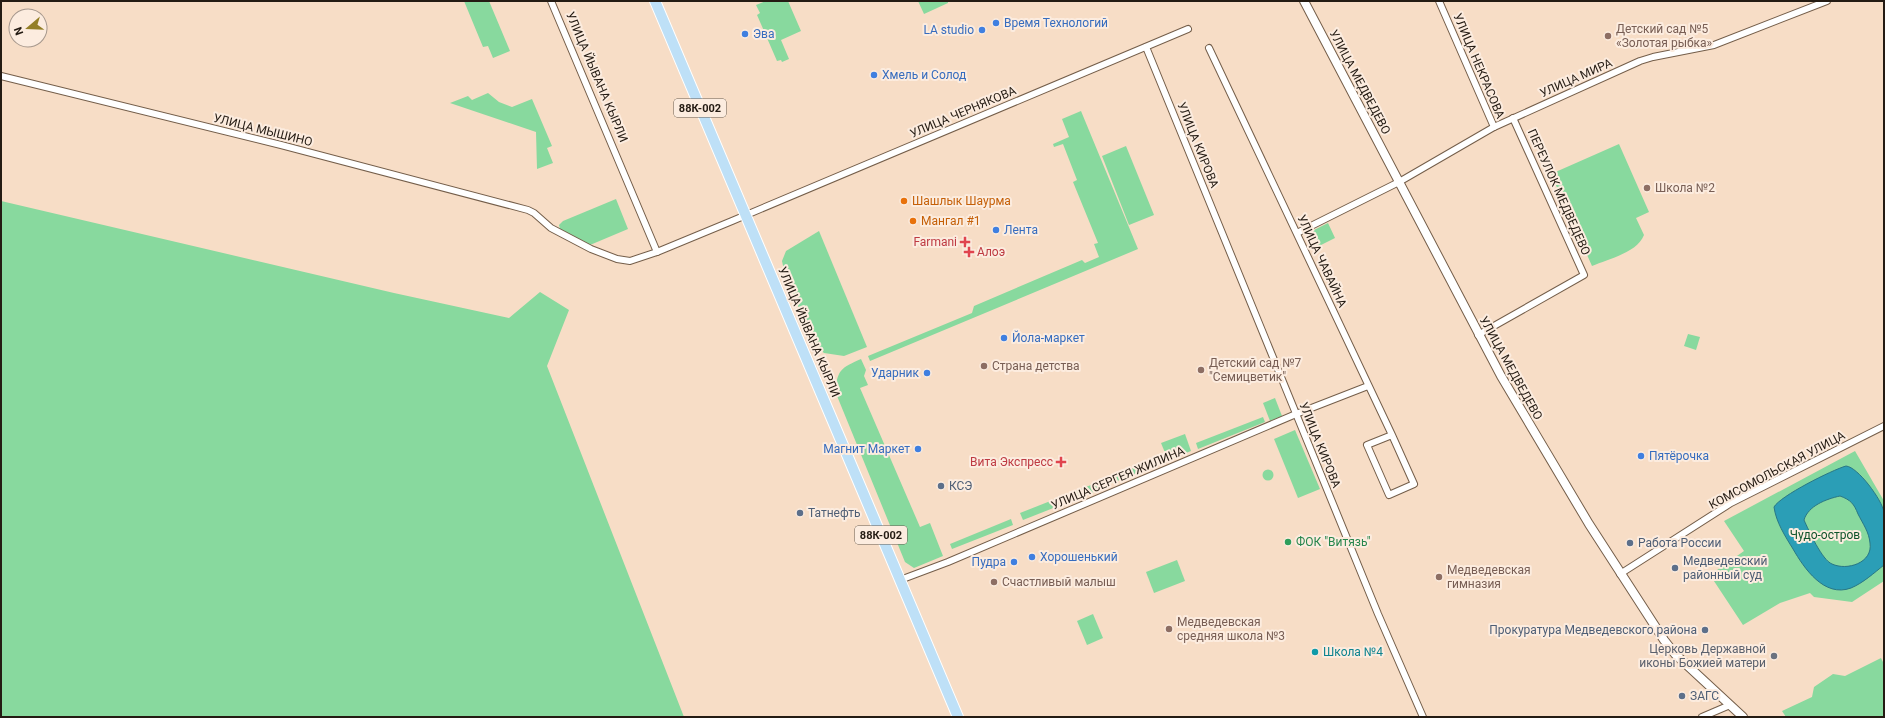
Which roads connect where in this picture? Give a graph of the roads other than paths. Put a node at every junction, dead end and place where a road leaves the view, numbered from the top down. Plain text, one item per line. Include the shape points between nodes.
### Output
1 (551, 1) edge
2 (655, 1) edge
3 (1304, 1) edge
4 (1439, 1) edge
5 (1827, 1) edge
6 (1188, 29) dead end
7 (1146, 46) junction
8 (1209, 48) dead end
9 (1, 76) edge
10 (1514, 118) junction
11 (1494, 127) junction
12 (1399, 182) junction
13 (745, 216) junction
14 (1297, 233) junction
15 (657, 252) junction
16 (1478, 335) junction
17 (1368, 386) junction
18 (1296, 414) junction
19 (1884, 426) edge
20 (1392, 435) junction
21 (1620, 574) junction
22 (900, 580) junction
23 (1730, 706) junction
24 (958, 717) edge
25 (1423, 717) edge
26 (1702, 717) edge
27 (1743, 717) edge

1 - 15 street, УЛИЦА ЙЫВАНА КЫРЛИ
2 - 13 main road, УЛИЦА ЙЫВАНА КЫРЛИ / 88К-002
3 - 12 street, УЛИЦА МЕДВЕДЕВО
4 - 11 street, УЛИЦА НЕКРАСОВА
5 - 10 street, УЛИЦА МИРА via 1714,45 1653,56
6 - 7 street, УЛИЦА ЧЕРНЯКОВА
7 - 13 street, УЛИЦА ЧЕРНЯКОВА
7 - 18 street, УЛИЦА КИРОВА
8 - 14 street, УЛИЦА ЧАВАЙНА
9 - 15 street, УЛИЦА МЫШИНО via 281,145 531,211 552,228 591,249 617,259 630,261
10 - 11 street, УЛИЦА МИРА
10 - 16 street, ПЕРЕУЛОК МЕДВЕДЕВО via 1584,275
11 - 12 street, УЛИЦА НЕКРАСОВА
12 - 14 street, УЛИЦА НЕКРАСОВА
12 - 16 street, УЛИЦА МЕДВЕДЕВО
13 - 15 street, УЛИЦА ЧЕРНЯКОВА
13 - 22 main road, УЛИЦА ЙЫВАНА КЫРЛИ / 88К-002
14 - 17 street, УЛИЦА ЧАВАЙНА
16 - 21 street, УЛИЦА МЕДВЕДЕВО via 1538,441
17 - 18 street, УЛИЦА СЕРГЕЯ ЖИЛИНА
17 - 20 street, УЛИЦА ЧАВАЙНА
18 - 22 street, УЛИЦА СЕРГЕЯ ЖИЛИНА
18 - 25 street, УЛИЦА КИРОВА
19 - 21 street, КОМСОМОЛЬСКАЯ УЛИЦА via 1731,503
20 - 20 street, УЛИЦА ЧАВАЙНА via 1368,445 1389,495 1414,484
21 - 23 street, УЛИЦА МЕДВЕДЕВО via 1675,654
22 - 24 main road, УЛИЦА ЙЫВАНА КЫРЛИ / 88К-002
23 - 26 street
23 - 27 street, УЛИЦА МЕДВЕДЕВО

